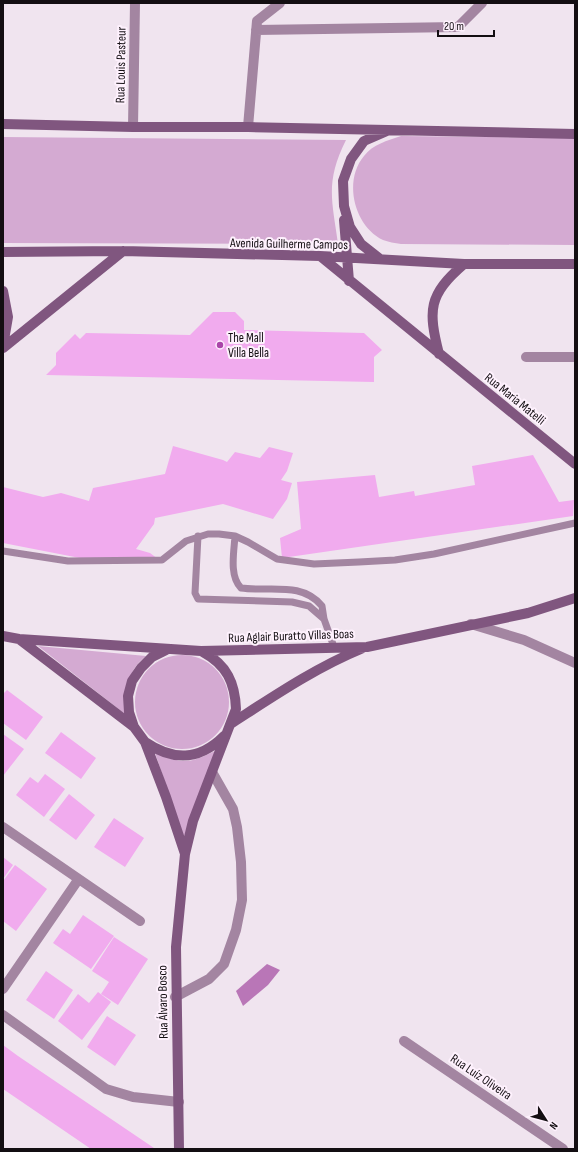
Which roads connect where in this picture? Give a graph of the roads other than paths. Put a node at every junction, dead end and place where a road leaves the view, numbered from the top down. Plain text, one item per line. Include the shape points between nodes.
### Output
1 (135, 3) edge
2 (280, 3) edge
3 (482, 3) edge
4 (256, 30) junction
5 (3, 124) edge
6 (248, 126) junction
7 (133, 127) junction
8 (389, 130) junction
9 (575, 134) edge
10 (344, 206) junction
11 (123, 251) junction
12 (3, 252) edge
13 (320, 256) junction
14 (346, 258) junction
15 (380, 260) junction
16 (464, 264) junction
17 (575, 264) edge
18 (349, 281) junction
19 (3, 292) edge
20 (3, 347) edge
21 (439, 354) junction
22 (526, 357) dead end
23 (575, 357) edge
24 (575, 464) edge
25 (575, 523) edge
26 (198, 536) junction
27 (235, 536) junction
28 (3, 551) edge
29 (292, 589) junction
30 (575, 598) edge
31 (292, 602) junction
32 (324, 620) junction
33 (471, 624) junction
34 (3, 636) edge
35 (19, 639) junction
36 (334, 647) junction
37 (367, 647) junction
38 (166, 650) junction
39 (201, 651) junction
40 (575, 663) edge
41 (232, 723) junction
42 (134, 727) junction
43 (225, 734) junction
44 (145, 742) junction
45 (212, 772) junction
46 (3, 827) edge
47 (185, 854) junction
48 (78, 880) junction
49 (140, 921) dead end
50 (3, 989) edge
51 (176, 997) junction
52 (3, 1015) edge
53 (404, 1041) dead end
54 (179, 1102) junction
55 (179, 1149) edge
56 (563, 1149) edge

1 - 7 street, Rua Louis Pasteur
2 - 4 street via 257,21
3 - 4 street via 458,27
4 - 6 street
5 - 7 main road
6 - 7 main road
6 - 8 main road
8 - 9 main road
8 - 10 main road via 364,141 351,159 343,181
10 - 14 main road
10 - 15 main road via 350,227 361,244
11 - 12 main road, Avenida Guilherme Campos
11 - 13 main road, Avenida Guilherme Campos
11 - 20 main road
13 - 14 main road, Avenida Guilherme Campos
13 - 18 main road, Rua Maria Matelli
14 - 15 main road, Avenida Guilherme Campos
14 - 18 main road
15 - 16 main road, Avenida Guilherme Campos
16 - 17 main road, Avenida Guilherme Campos
16 - 21 main road via 446,279 435,300 432,319
18 - 21 main road, Rua Maria Matelli
19 - 20 main road via 8,317
21 - 24 main road, Rua Maria Matelli
22 - 23 street
25 - 27 lane via 434,554 352,563 314,564 277,559
26 - 27 lane
26 - 28 lane via 186,541 162,560 68,562
26 - 31 lane via 195,594 198,600
27 - 29 lane via 234,576 241,588
29 - 31 lane
29 - 32 lane via 302,591 319,601
30 - 33 main road, Rua Aglair Buratto Villas Boas via 528,613
31 - 32 lane via 309,606
32 - 36 lane
33 - 37 main road, Rua Aglair Buratto Villas Boas
33 - 40 street via 524,640
34 - 35 main road, Rua Aglair Buratto Villas Boas
35 - 38 main road, Rua Aglair Buratto Villas Boas
35 - 42 main road
36 - 37 main road, Rua Aglair Buratto Villas Boas
36 - 39 main road, Rua Aglair Buratto Villas Boas
37 - 41 main road via 332,660
38 - 39 main road, Rua Aglair Buratto Villas Boas
38 - 42 main road, Rua Álvaro Bosco via 152,657 132,681 128,696 129,712
39 - 41 main road, Rua Álvaro Bosco via 214,658 232,681 236,709
41 - 43 main road, Rua Álvaro Bosco
42 - 44 main road, Rua Álvaro Bosco
43 - 44 main road via 214,745 186,756 157,750
43 - 45 main road, Rua Álvaro Bosco
44 - 47 main road, Rua Álvaro Bosco
45 - 47 main road, Rua Álvaro Bosco via 193,820
45 - 51 street via 233,809 238,827 242,900 236,930 224,964 208,979
46 - 48 street
47 - 51 main road, Rua Álvaro Bosco via 176,947
48 - 49 street
48 - 50 street
51 - 54 main road, Rua Álvaro Bosco
52 - 54 street via 106,1089 133,1097
53 - 56 street, Rua Luíz Oliveira
54 - 55 main road, Rua Álvaro Bosco

